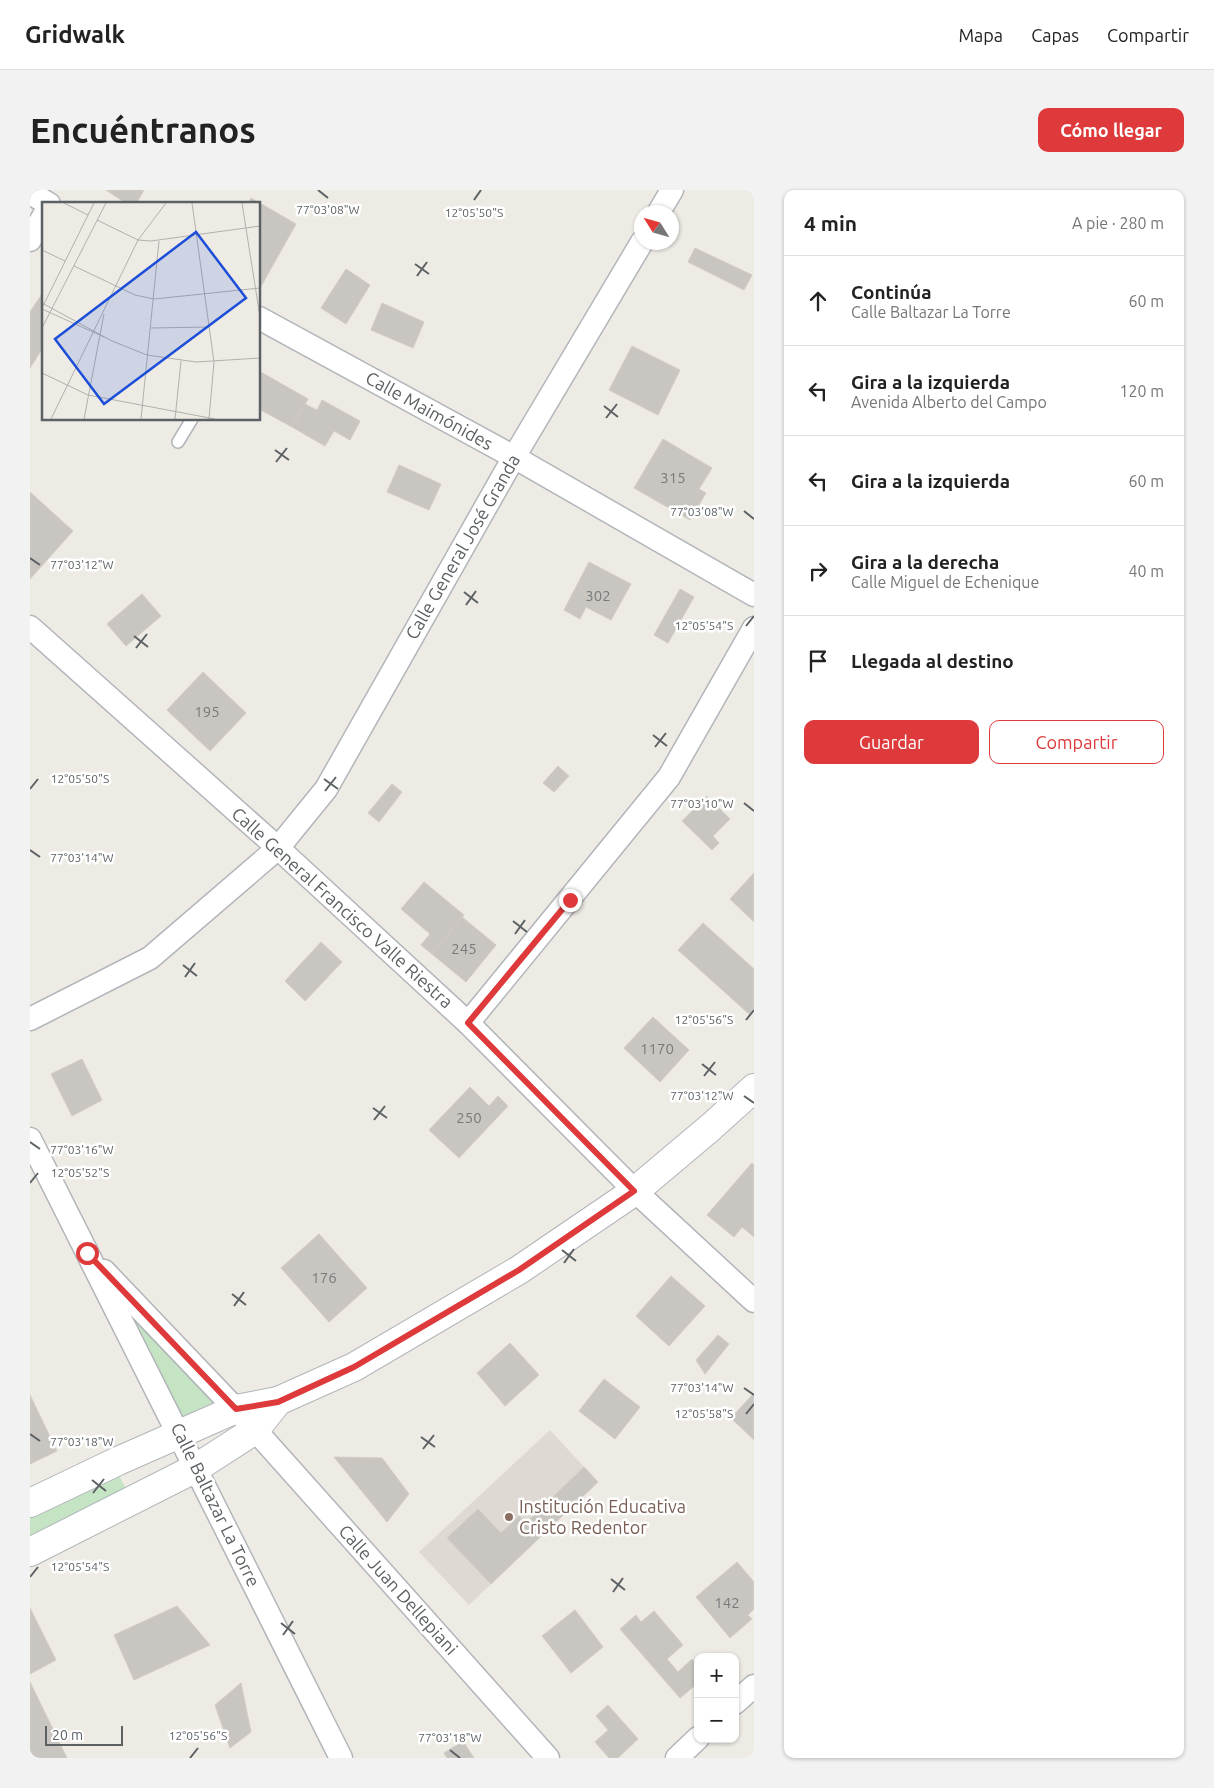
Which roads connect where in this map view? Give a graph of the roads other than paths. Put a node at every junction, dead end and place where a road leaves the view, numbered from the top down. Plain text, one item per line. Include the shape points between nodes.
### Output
1 (57, 190) edge
2 (672, 190) edge
3 (30, 193) edge
4 (46, 202) edge
5 (50, 202) edge
6 (663, 205) edge
7 (42, 219) edge
8 (30, 240) edge
9 (637, 250) edge
10 (260, 319) edge
11 (191, 420) edge
12 (178, 442) dead end
13 (514, 457) junction
14 (754, 594) edge
15 (30, 627) edge
16 (754, 628) edge
17 (278, 848) junction
18 (30, 1019) edge
19 (468, 1023) junction
20 (754, 1088) edge
21 (30, 1139) edge
22 (634, 1191) junction
23 (87, 1253) junction
24 (754, 1301) edge
25 (246, 1420) junction
26 (180, 1434) junction
27 (196, 1468) junction
28 (30, 1503) edge
29 (30, 1552) edge
30 (754, 1686) edge
31 (739, 1699) edge
32 (694, 1742) edge
33 (341, 1758) edge
34 (548, 1758) edge
35 (677, 1758) edge

1 - 5 street
2 - 6 street
3 - 4 street
7 - 8 street
9 - 13 street, Calle General José Granda
10 - 13 street, Calle Maimónides
11 - 12 lane
13 - 14 street, Calle Maimónides
13 - 17 street, Calle General José Granda via 326,790
15 - 17 street, Calle General Francisco Valle Riestra
16 - 19 street via 669,777
17 - 18 street, Calle General José Granda via 150,958
17 - 19 street, Calle General Francisco Valle Riestra
19 - 22 street, Calle General Francisco Valle Riestra
20 - 22 main road
21 - 23 street, Calle Baltazar La Torre
22 - 24 street, Calle General Francisco Valle Riestra
22 - 25 main road via 519,1270 354,1367
23 - 25 street, Calle Baltazar La Torre
23 - 26 street, Calle Baltazar La Torre
25 - 26 main road
25 - 27 main road
25 - 34 street, Calle Juan Dellepiani
26 - 27 street, Calle Baltazar La Torre
26 - 28 main road
27 - 29 main road
27 - 33 street, Calle Baltazar La Torre
30 - 31 street
32 - 35 street

